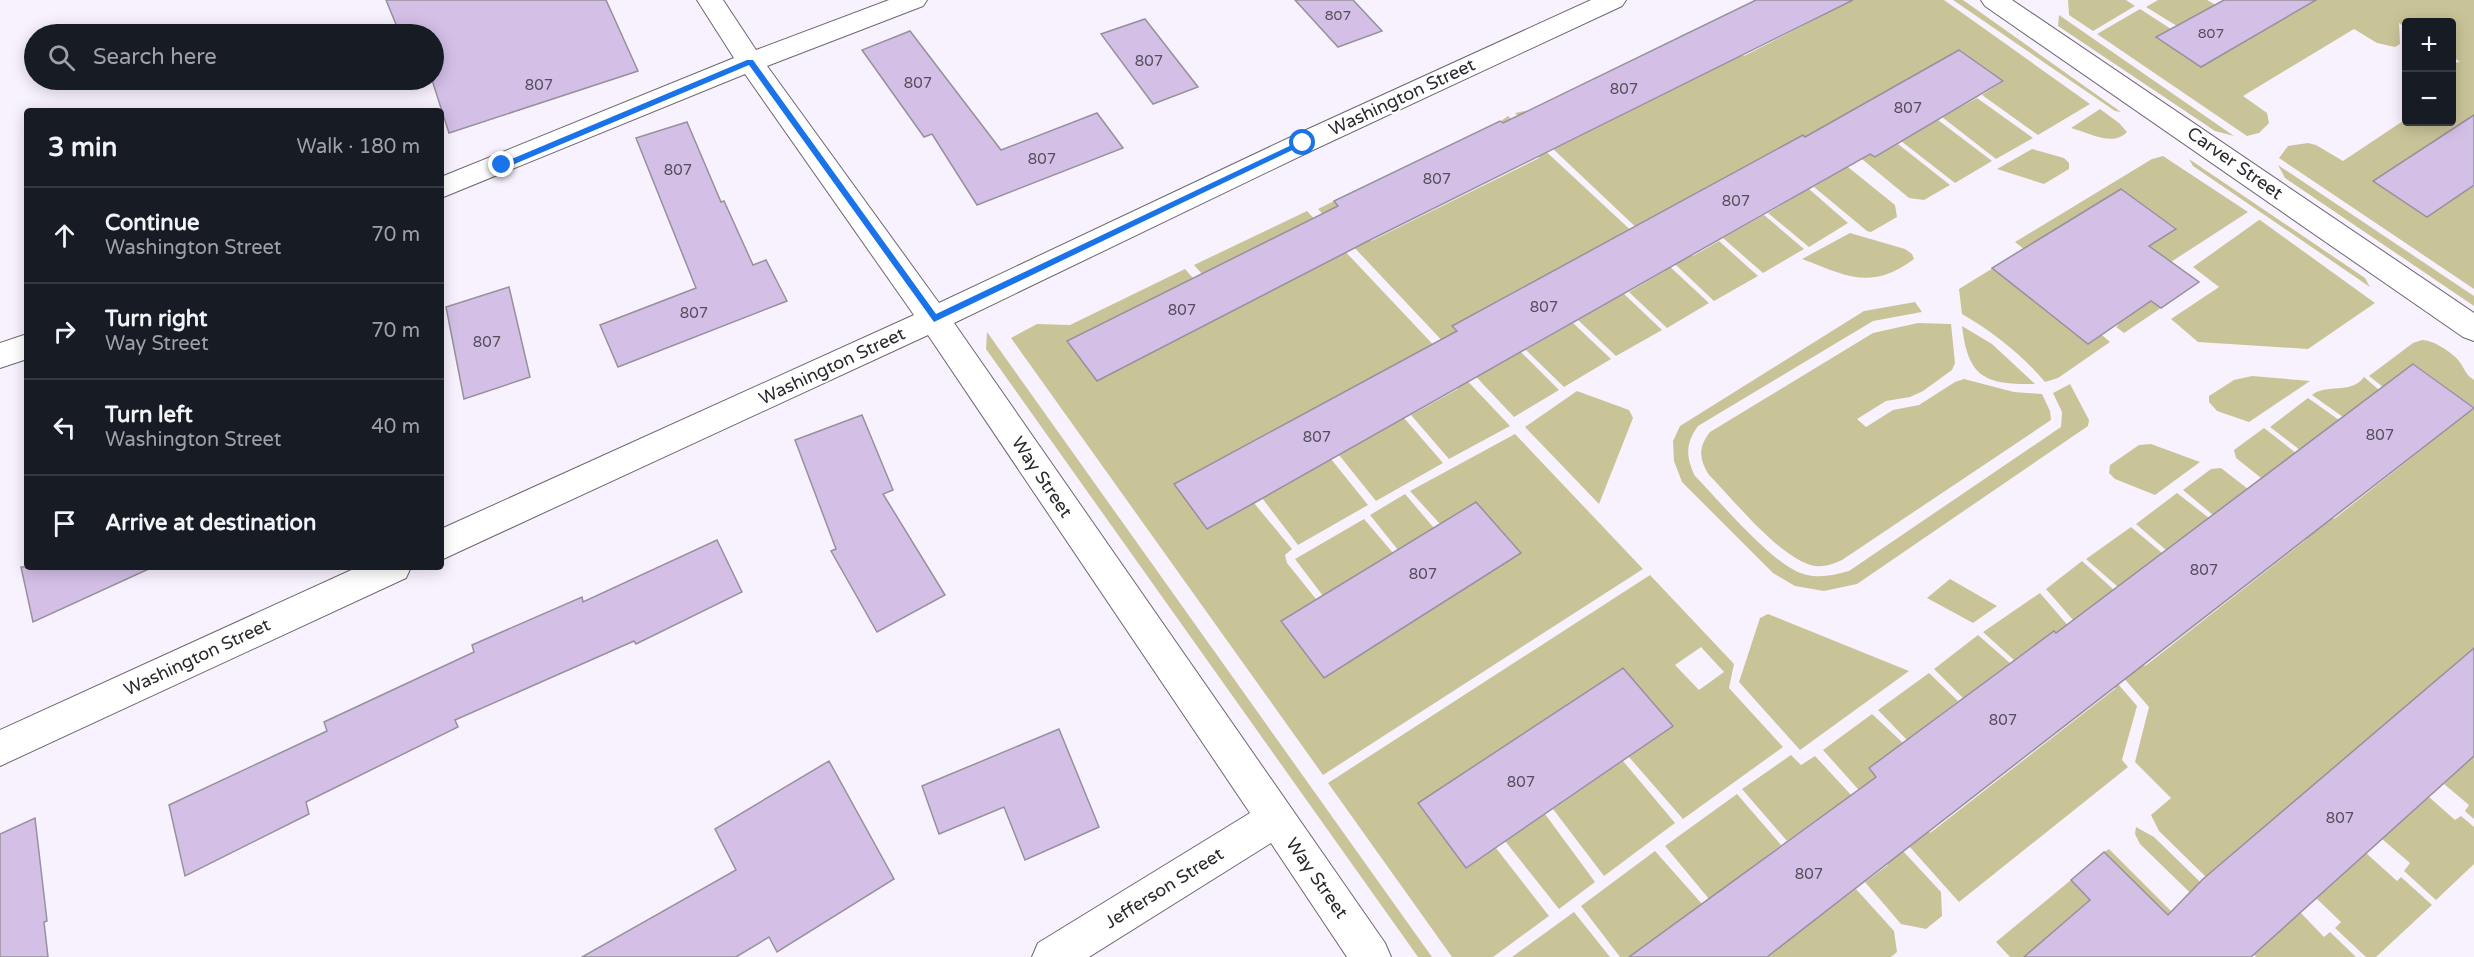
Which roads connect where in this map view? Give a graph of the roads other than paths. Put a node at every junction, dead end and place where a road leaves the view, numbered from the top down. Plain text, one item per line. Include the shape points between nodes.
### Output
1 (710, 0) edge
2 (914, 0) edge
3 (1613, 0) edge
4 (1994, 0) edge
5 (750, 62) junction
6 (444, 187) edge
7 (934, 319) junction
8 (2474, 329) edge
9 (24, 347) edge
10 (0, 356) edge
11 (444, 544) edge
12 (387, 570) edge
13 (0, 748) edge
14 (1275, 819) junction
15 (1052, 957) edge
16 (1371, 957) edge

1 - 5 street, Way Street
2 - 5 street
3 - 7 street, Washington Street
4 - 8 street, Carver Street
5 - 6 street
5 - 7 street, Way Street
7 - 11 street, Washington Street
7 - 14 street, Way Street
9 - 10 street
12 - 13 street, Washington Street
14 - 15 street, Jefferson Street
14 - 16 street, Way Street

